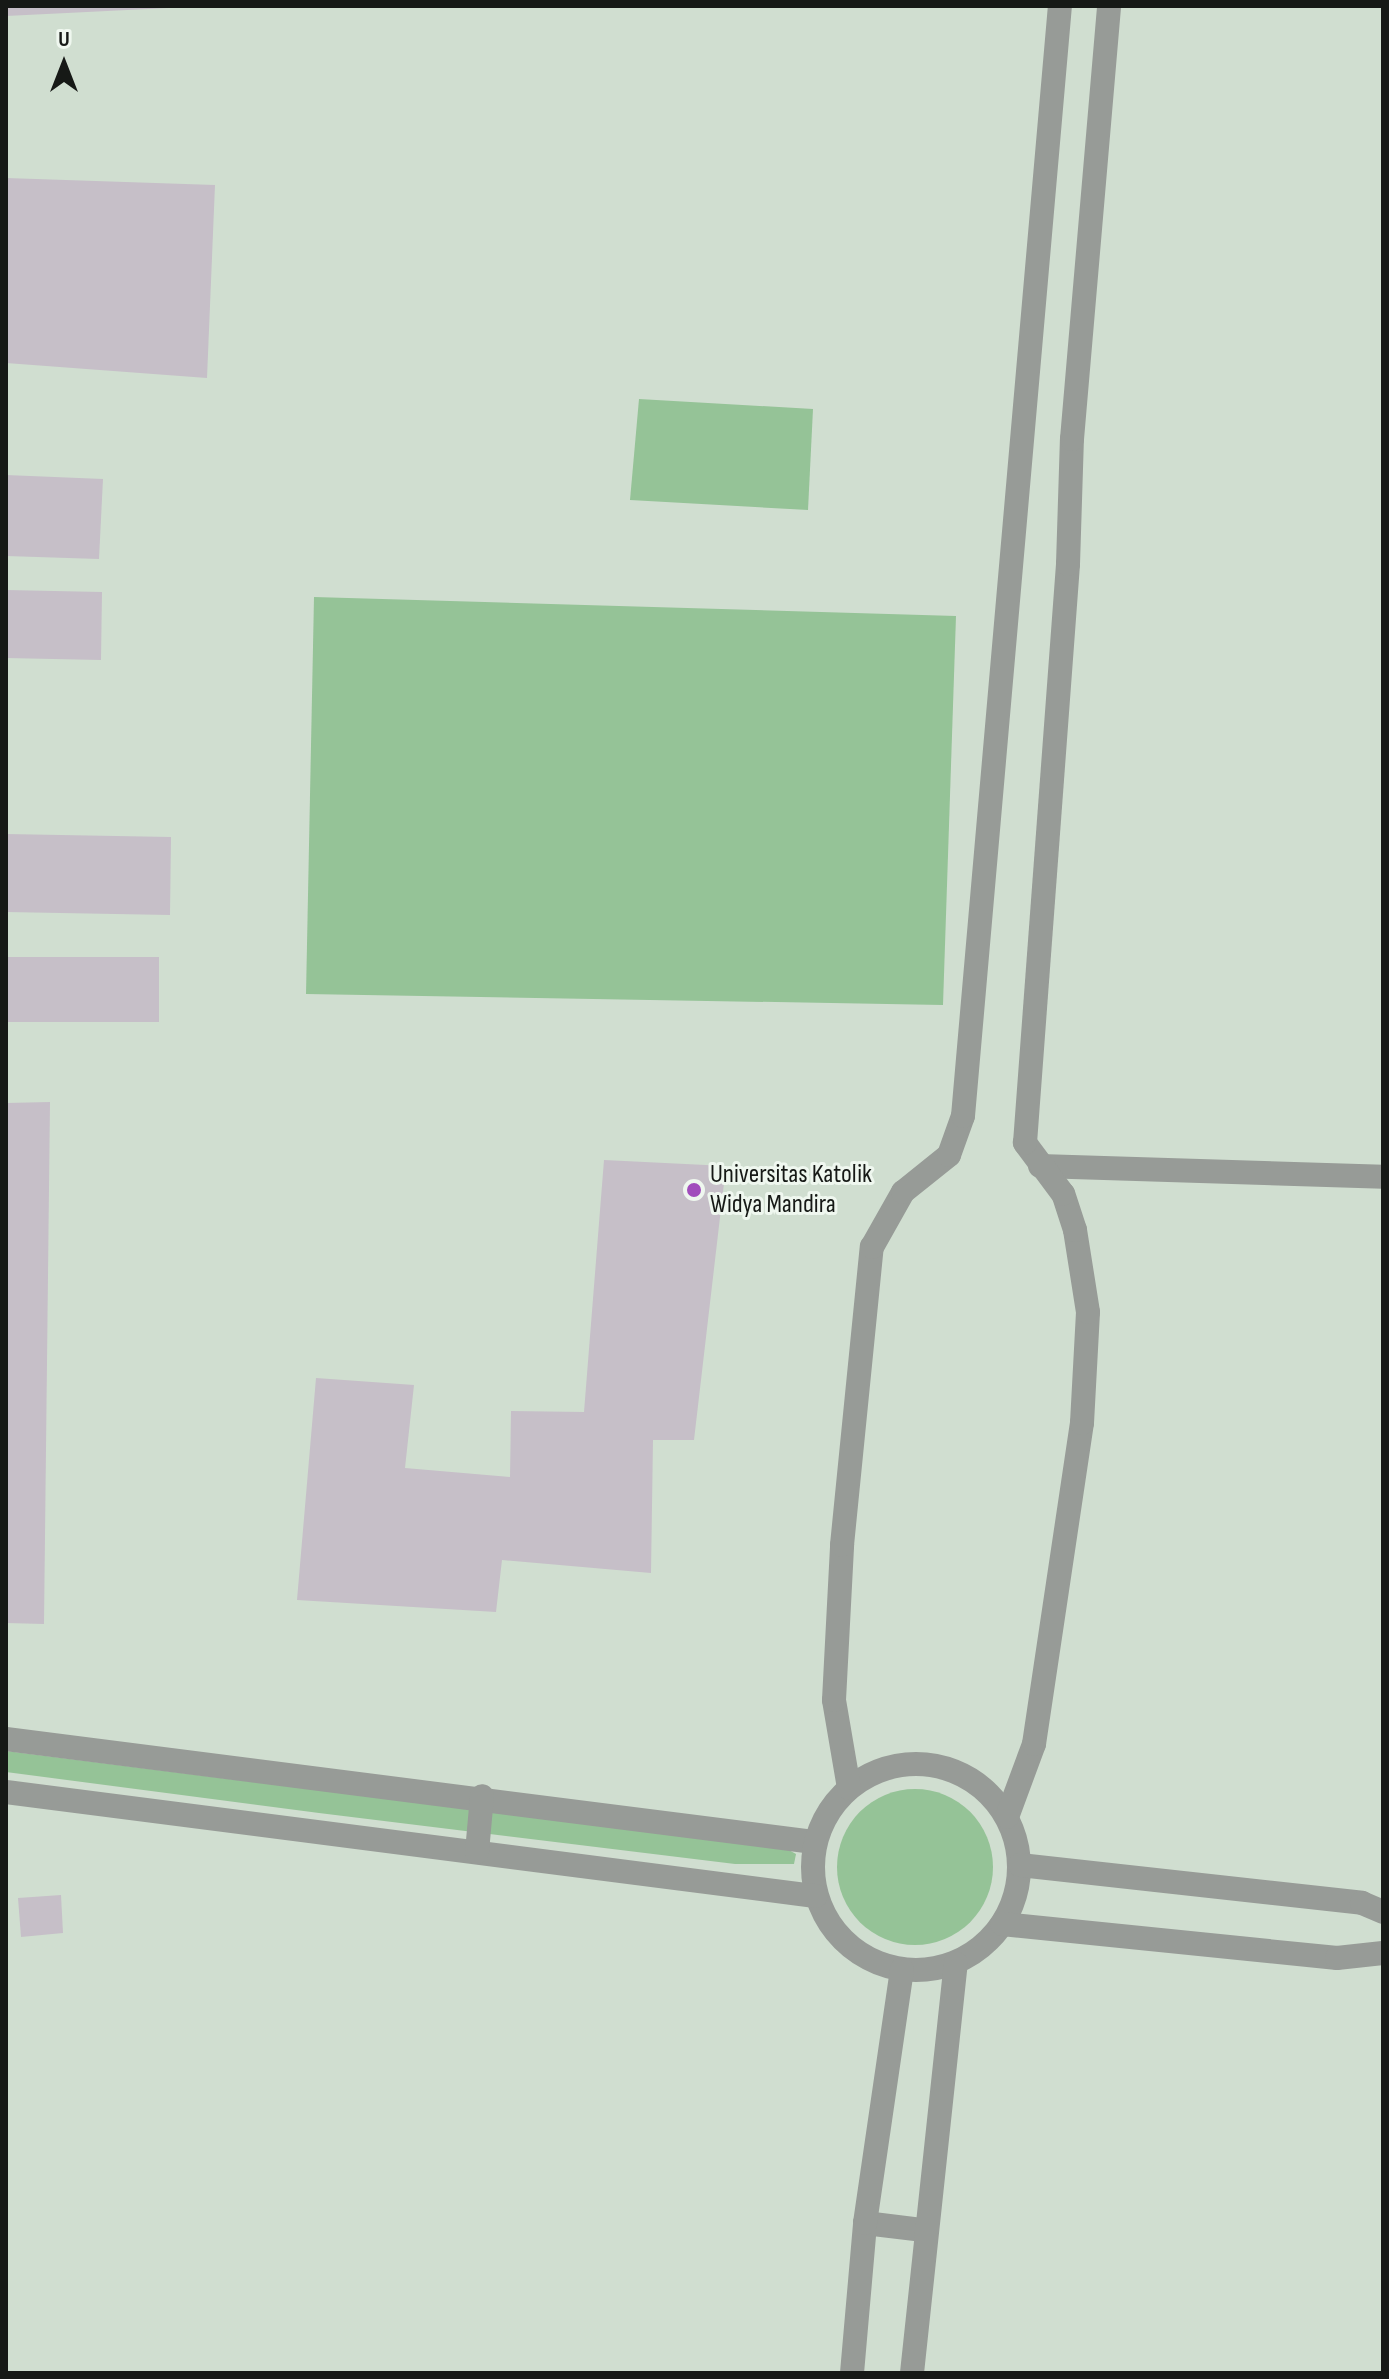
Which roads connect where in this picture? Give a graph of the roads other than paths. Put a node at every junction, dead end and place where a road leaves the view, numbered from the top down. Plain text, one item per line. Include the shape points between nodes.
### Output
1 (1060, 6) edge
2 (1109, 6) edge
3 (1040, 1166) junction
4 (1383, 1177) edge
5 (6, 1739) edge
6 (849, 1788) junction
7 (6, 1792) edge
8 (482, 1796) junction
9 (1007, 1817) junction
10 (813, 1842) junction
11 (477, 1852) junction
12 (1020, 1865) junction
13 (815, 1896) junction
14 (1383, 1912) edge
15 (1002, 1924) junction
16 (1383, 1953) edge
17 (956, 1963) junction
18 (902, 1970) junction
19 (865, 2223) junction
20 (922, 2230) junction
21 (852, 2373) edge
22 (912, 2373) edge

1 - 6 street via 963,1116 949,1155 903,1192 872,1247 842,1545 834,1700
2 - 3 street via 1072,439 1068,564 1025,1143
3 - 4 street
3 - 9 street via 1063,1194 1071,1218 1088,1312 1058,1616 1034,1744
5 - 8 street
6 - 9 street via 872,1773 924,1764 974,1780
6 - 10 street
7 - 11 street
8 - 10 street
8 - 11 street
9 - 12 street
10 - 13 street
11 - 13 street
12 - 14 street via 1362,1903
12 - 15 street via 1018,1889
13 - 18 street via 833,1931 864,1957
15 - 16 street via 1337,1958
15 - 17 street via 978,1951
17 - 18 street
17 - 20 street
18 - 19 street
19 - 20 street
19 - 21 street
20 - 22 street

